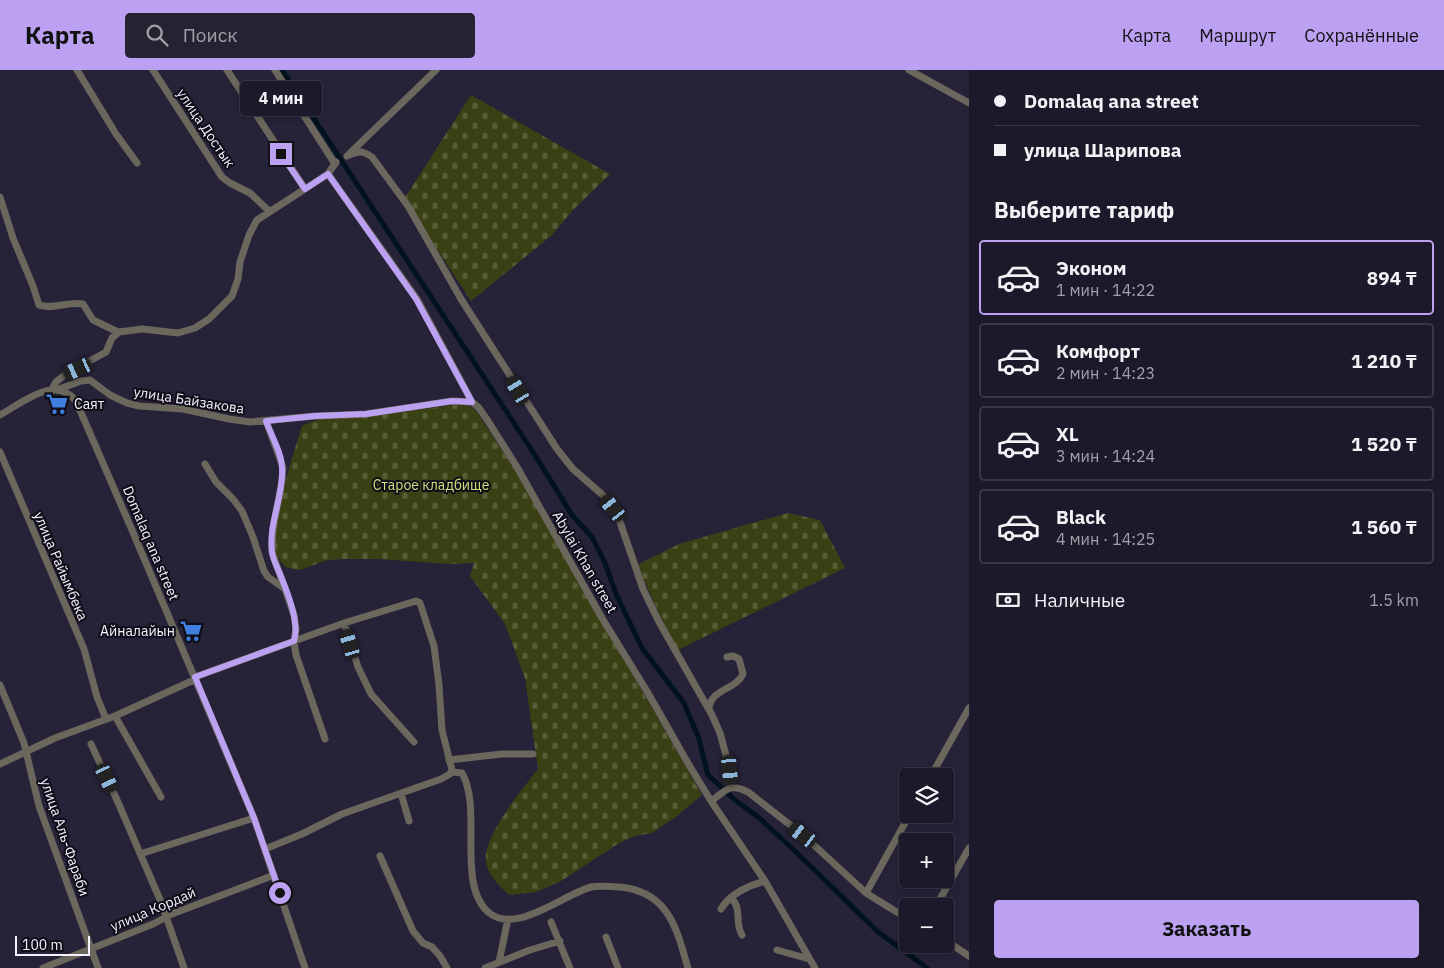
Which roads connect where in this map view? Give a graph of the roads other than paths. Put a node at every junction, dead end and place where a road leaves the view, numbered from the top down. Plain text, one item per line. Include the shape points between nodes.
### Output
1 (77, 70) edge
2 (153, 70) edge
3 (227, 70) edge
4 (275, 70) edge
5 (436, 70) edge
6 (913, 71) edge
7 (969, 103) edge
8 (137, 162) dead end
9 (328, 174) junction
10 (305, 189) junction
11 (0, 197) edge
12 (268, 211) junction
13 (118, 332) junction
14 (55, 389) junction
15 (472, 402) junction
16 (0, 415) edge
17 (266, 421) junction
18 (0, 452) edge
19 (205, 464) dead end
20 (285, 588) junction
21 (344, 623) junction
22 (294, 641) junction
23 (727, 657) dead end
24 (196, 678) junction
25 (0, 685) edge
26 (969, 708) edge
27 (709, 710) junction
28 (115, 716) junction
29 (106, 719) junction
30 (325, 739) dead end
31 (414, 742) dead end
32 (91, 744) dead end
33 (27, 753) junction
34 (533, 754) dead end
35 (449, 760) junction
36 (0, 764) edge
37 (935, 768) edge
38 (451, 773) junction
39 (727, 790) junction
40 (401, 793) junction
41 (161, 797) dead end
42 (711, 802) junction
43 (254, 818) junction
44 (409, 821) dead end
45 (905, 823) edge
46 (969, 848) edge
47 (265, 849) junction
48 (140, 854) junction
49 (380, 856) dead end
50 (274, 874) junction
51 (765, 881) junction
52 (866, 893) junction
53 (730, 898) junction
54 (941, 898) edge
55 (721, 909) dead end
56 (899, 913) edge
57 (166, 916) junction
58 (508, 919) junction
59 (550, 922) dead end
60 (742, 935) dead end
61 (606, 937) dead end
62 (560, 941) junction
63 (954, 946) edge
64 (90, 949) junction
65 (777, 950) dead end
66 (969, 956) edge
67 (810, 959) junction
68 (498, 962) junction
69 (43, 968) edge
70 (98, 968) edge
71 (184, 968) edge
72 (305, 968) edge
73 (447, 968) edge
74 (485, 968) edge
75 (570, 968) edge
76 (618, 968) edge
77 (688, 968) edge
78 (815, 968) edge

1 - 8 street
2 - 12 street, улица Достык via 204,155 222,177 250,193
3 - 10 street
4 - 9 street via 336,163
5 - 27 street via 347,156 364,152 372,157 408,206 456,292 552,442 573,469 613,508 646,595
6 - 7 street
9 - 10 street
9 - 15 street, Abylai Khan street via 416,299
10 - 12 street
11 - 13 street via 39,305 83,304 93,320
12 - 13 street via 252,226 232,296 209,319 184,332 142,329
13 - 14 street via 106,352 66,374 56,382
14 - 16 street, улица Байзакова via 36,394
14 - 17 street, улица Байзакова via 90,380 110,395 139,406 183,409 250,422
14 - 24 street, Domalaq ana street via 66,391 76,401
15 - 17 street, улица Байзакова via 452,401 366,414
15 - 42 street, Abylai Khan street via 488,421 517,468
17 - 20 street via 282,468 271,542 274,561
18 - 29 street, улица Райымбека via 84,649
19 - 20 street via 244,516 264,571
20 - 22 street via 296,629
21 - 22 street
21 - 31 street via 358,667 371,694
21 - 35 street via 416,601 420,603 434,646 442,730
22 - 24 street
22 - 30 street via 298,663
23 - 27 street via 739,660 743,674 737,683 713,697
24 - 28 street
24 - 43 street, Domalaq ana street
25 - 33 street, улица Аль-Фараби
26 - 37 street
27 - 39 street via 724,741 730,770
28 - 29 street
28 - 41 street
29 - 33 street
32 - 48 street
33 - 36 street
33 - 64 street, улица Аль-Фараби via 39,806
34 - 35 street
35 - 38 street
38 - 40 street
38 - 58 street via 463,774 469,794 474,879 481,901 492,915
39 - 42 street
39 - 52 street via 738,787 748,792 803,835
40 - 44 street
40 - 47 street via 342,814
42 - 51 street, Abylai Khan street
43 - 47 street, Domalaq ana street
43 - 48 street
45 - 52 street
46 - 54 street
47 - 50 street, Domalaq ana street
48 - 57 street
49 - 73 street via 413,932 440,956
50 - 57 street, улица Кордай
50 - 72 street, Domalaq ana street
51 - 53 street
51 - 67 street, Abylai Khan street
52 - 56 street
53 - 55 street
53 - 60 street via 736,902 737,925
57 - 64 street, улица Кордай
57 - 71 street
58 - 68 street
58 - 77 street via 534,914 592,887 635,888 664,909 677,933
59 - 62 street
61 - 76 street
62 - 68 street
62 - 75 street
63 - 66 street
64 - 69 street, улица Кордай
64 - 70 street, улица Аль-Фараби
65 - 67 street
67 - 78 street, Abylai Khan street
68 - 74 street

